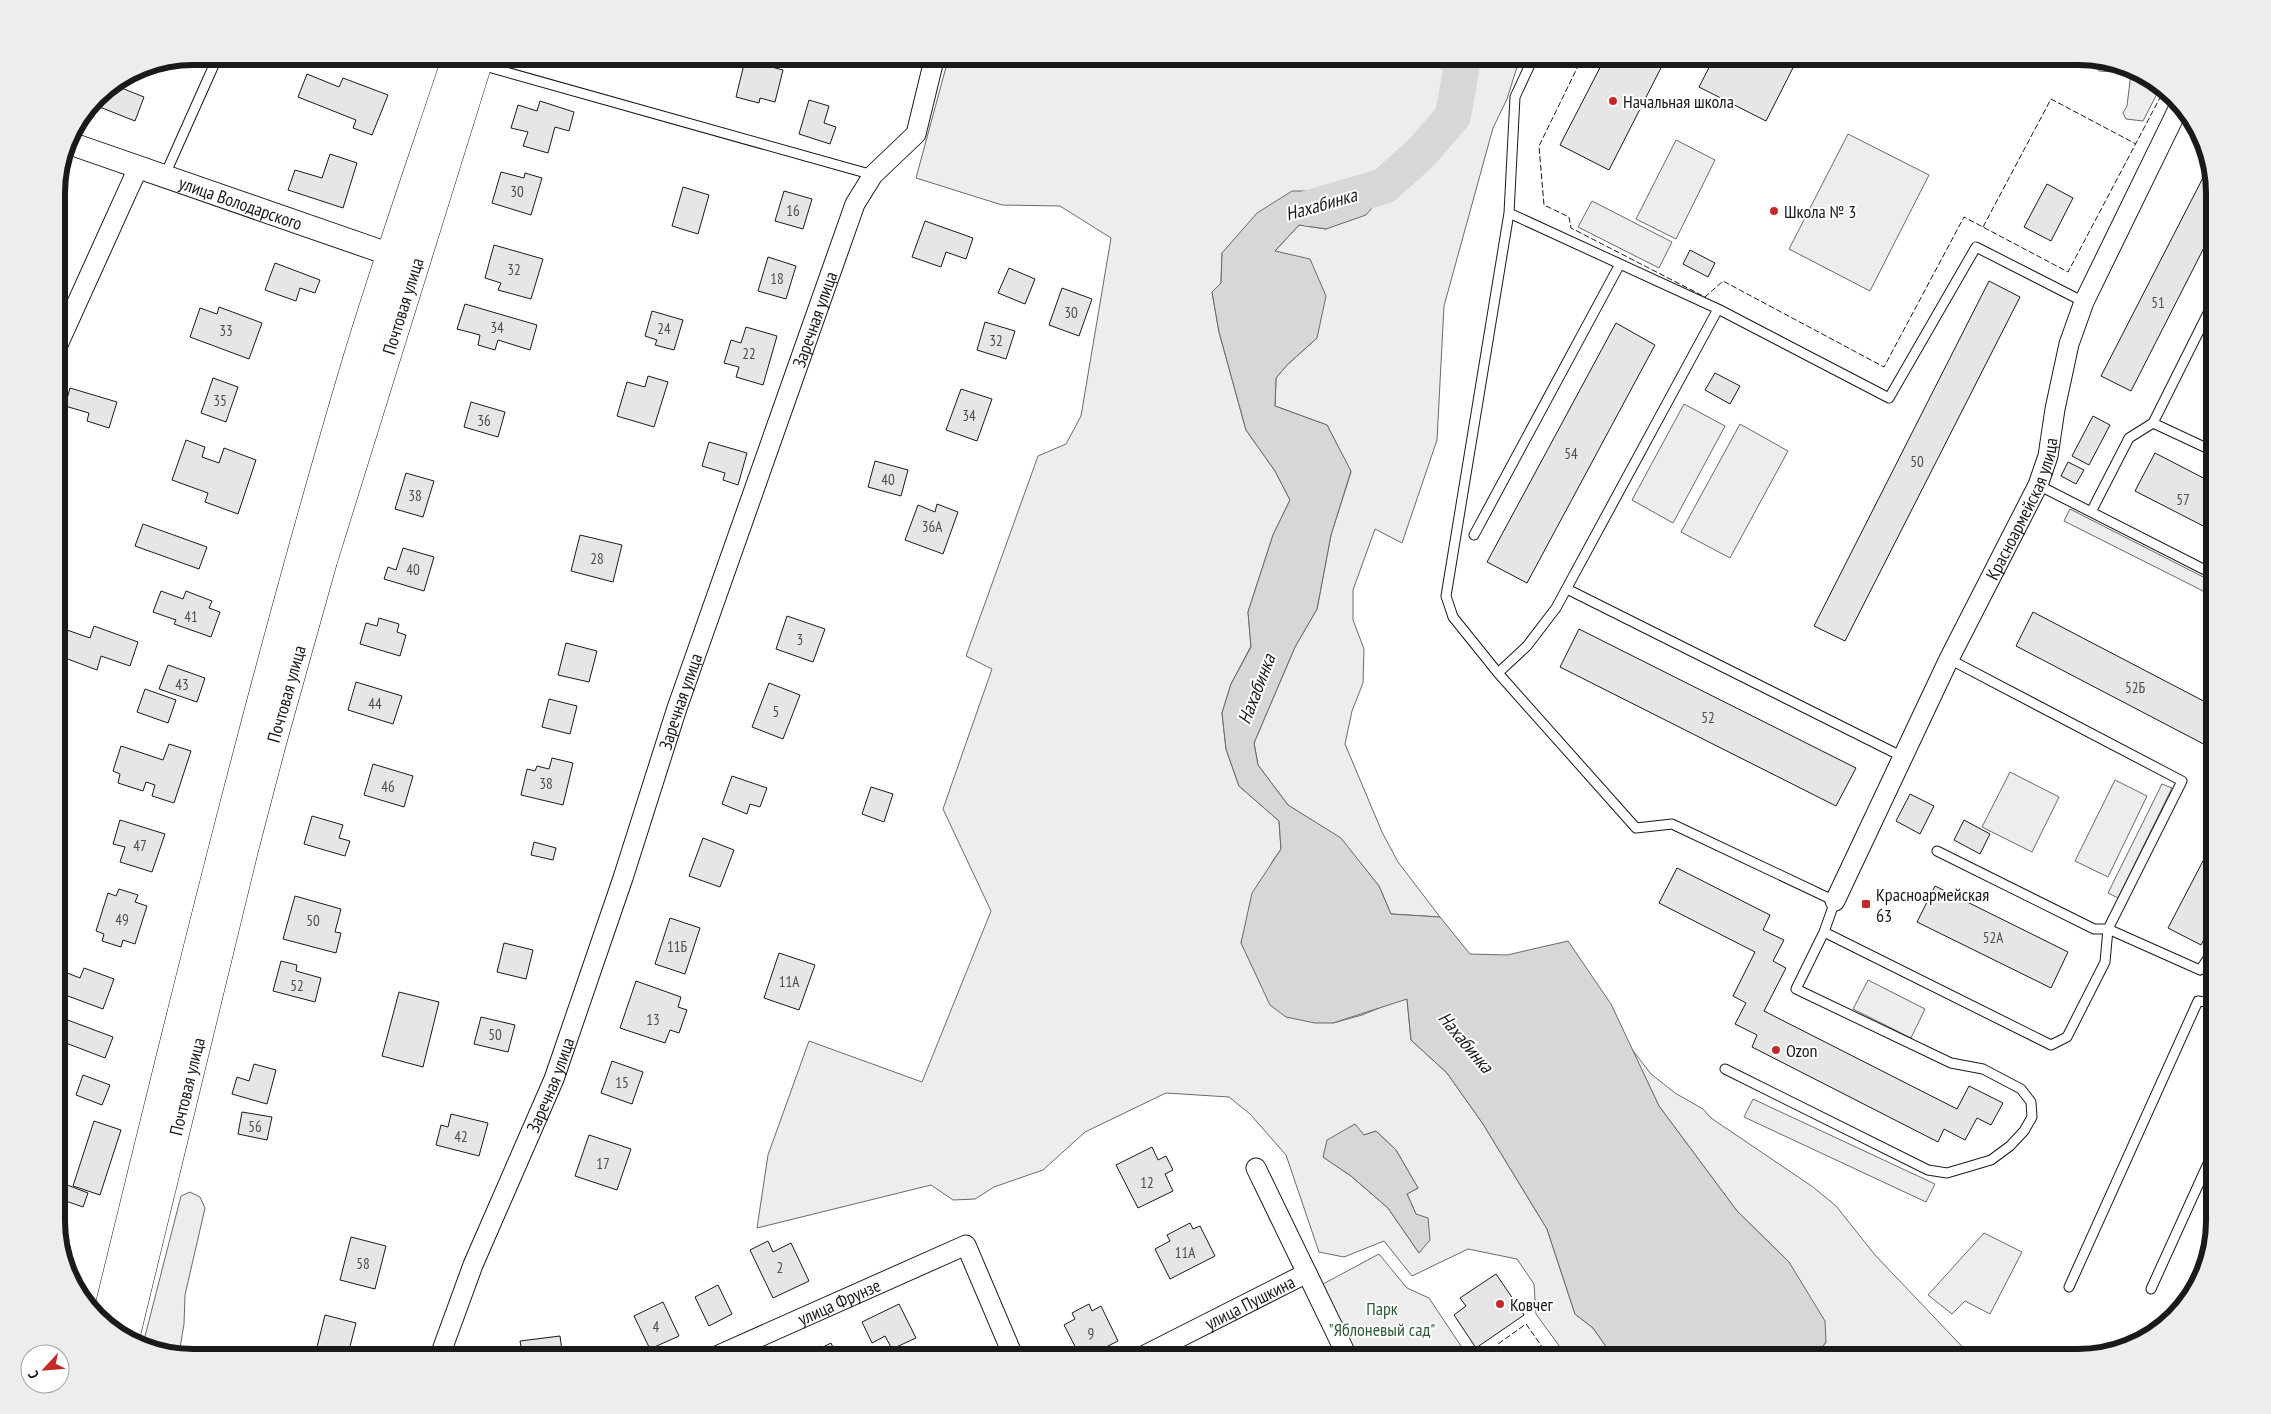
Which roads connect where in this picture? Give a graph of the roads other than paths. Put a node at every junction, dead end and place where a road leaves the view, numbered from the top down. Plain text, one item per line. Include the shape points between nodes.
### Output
1 (214, 65) edge
2 (470, 65) edge
3 (493, 65) edge
4 (934, 65) edge
5 (1530, 65) edge
6 (2176, 112) edge
7 (75, 145) edge
8 (138, 168) junction
9 (873, 175) junction
10 (164, 177) junction
11 (1509, 213) junction
12 (404, 260) junction
13 (1620, 264) junction
14 (2084, 302) junction
15 (1718, 309) junction
16 (2206, 315) edge
17 (65, 324) edge
18 (2153, 422) junction
19 (2206, 448) edge
20 (2038, 485) junction
21 (2091, 512) junction
22 (1474, 535) dead end
23 (2206, 570) edge
24 (1566, 589) junction
25 (1949, 659) junction
26 (1498, 673) junction
27 (1903, 757) junction
28 (1937, 852) dead end
29 (1834, 901) junction
30 (2108, 929) junction
31 (1824, 932) junction
32 (2206, 961) edge
33 (2206, 1002) edge
34 (1725, 1069) dead end
35 (1256, 1168) dead end
36 (2206, 1168) edge
37 (1307, 1273) junction
38 (2069, 1287) dead end
39 (2151, 1290) dead end
40 (107, 1315) edge
41 (127, 1331) edge
42 (442, 1349) edge
43 (732, 1349) edge
44 (1010, 1349) edge
45 (1157, 1349) edge
46 (1344, 1349) edge

1 - 10 lane
2 - 12 main road, Почтовая улица
3 - 9 lane
4 - 9 street, Заречная улица via 916,134
5 - 11 lane via 1515,97
6 - 14 street, Красноармейская улица
7 - 8 street, улица Володарского
8 - 10 street, улица Володарского
8 - 17 street
9 - 42 street, Заречная улица via 855,204 677,708 554,1079 473,1265
10 - 12 street, улица Володарского
11 - 13 lane
11 - 26 lane via 1446,596 1453,617
12 - 40 main road, Почтовая улица via 351,380 224,838
12 - 41 main road, Почтовая улица via 272,743
13 - 15 lane
13 - 22 lane
14 - 15 lane via 1976,247 1890,398
14 - 20 street, Красноармейская улица via 2069,344 2048,456
15 - 24 lane
16 - 18 lane
18 - 19 lane
18 - 21 lane via 2129,438
20 - 21 lane
20 - 25 street, Красноармейская улица
21 - 23 lane
24 - 26 lane via 1527,646
24 - 27 lane
25 - 27 street, Красноармейская улица
25 - 30 lane via 2182,781
26 - 29 lane via 1636,828 1672,824
27 - 29 street, Красноармейская улица
28 - 30 lane via 2094,929
29 - 31 lane
30 - 31 lane via 2105,962 2067,1037 2051,1045
30 - 32 lane via 2200,970
31 - 34 lane via 1796,989 1951,1063 1983,1069 2021,1089 2031,1102 2032,1117 2024,1131 1991,1160 1947,1173 1928,1170
33 - 38 lane via 2198,1002
35 - 37 street
36 - 39 lane
37 - 45 street, улица Пушкина
37 - 46 street
43 - 44 street, улица Фрунзе via 966,1244

